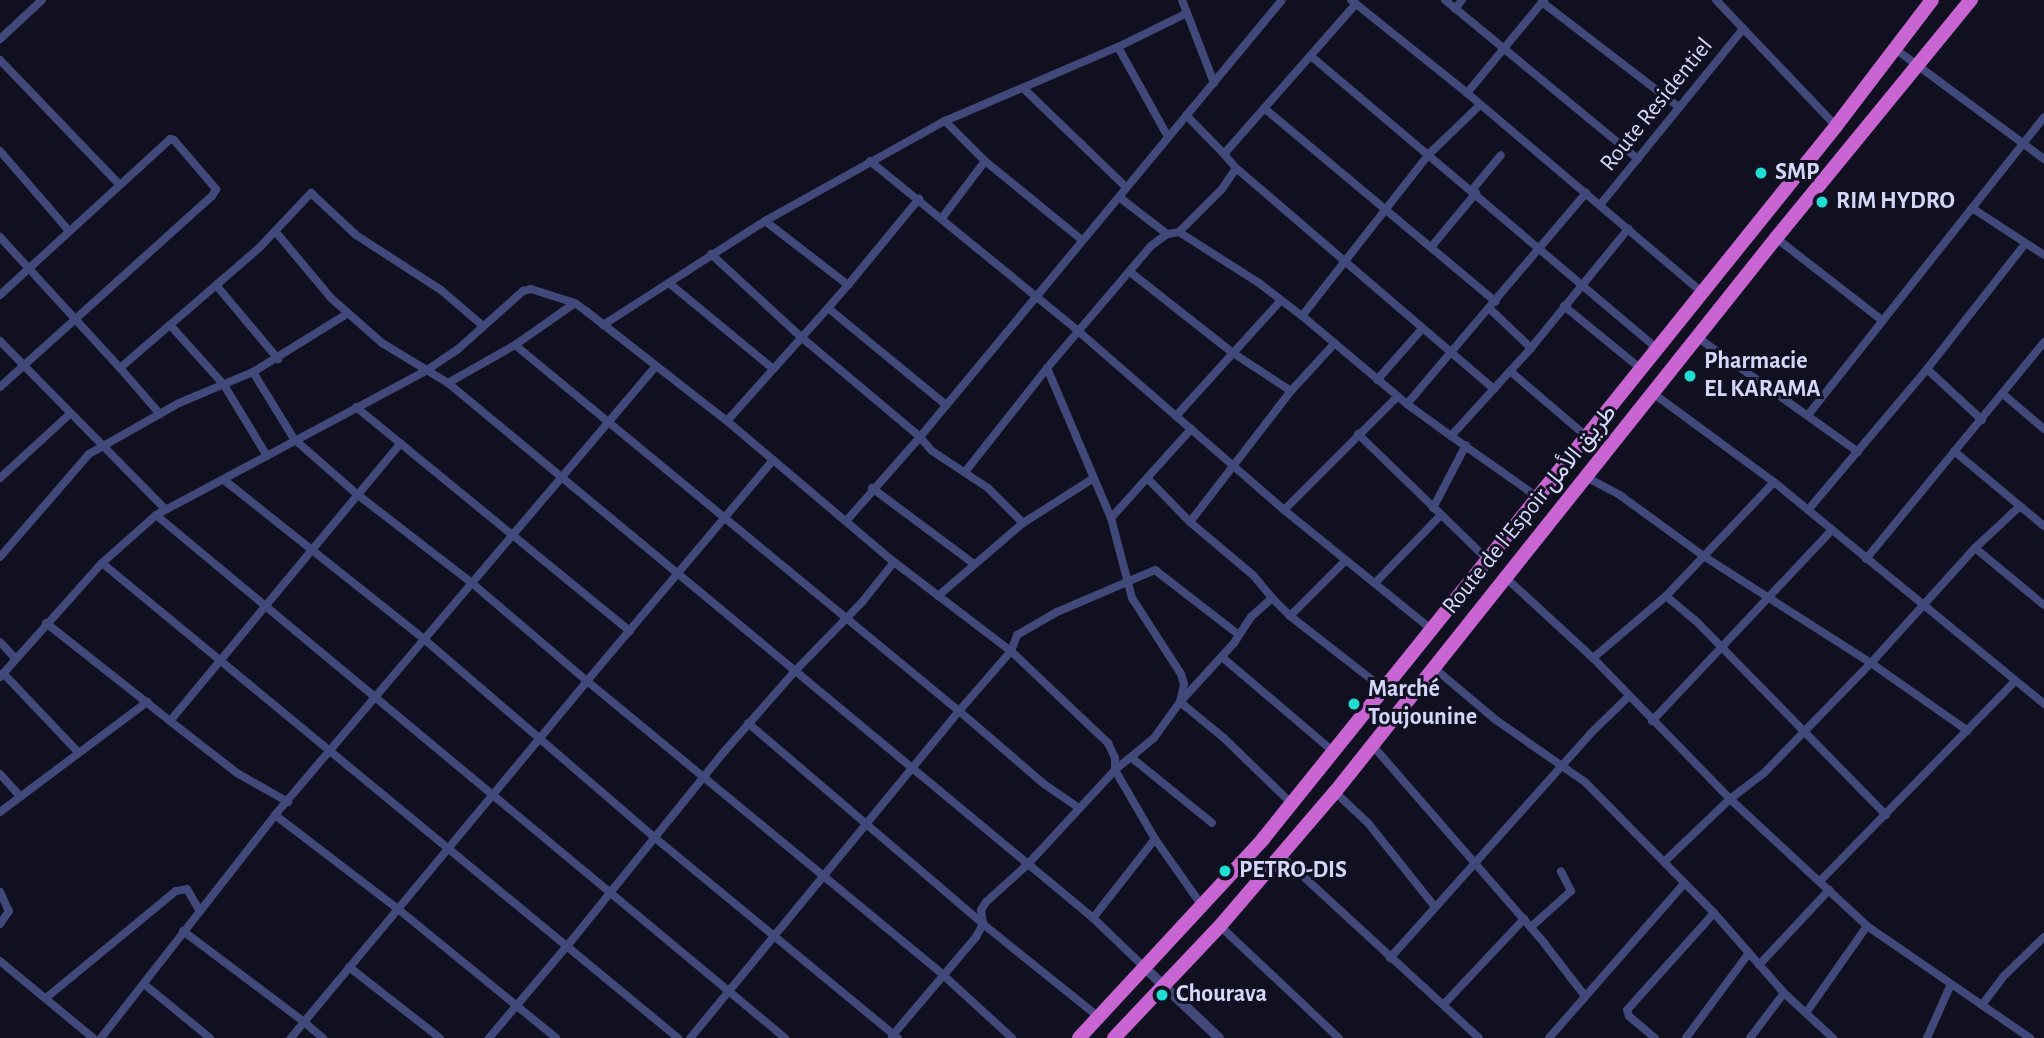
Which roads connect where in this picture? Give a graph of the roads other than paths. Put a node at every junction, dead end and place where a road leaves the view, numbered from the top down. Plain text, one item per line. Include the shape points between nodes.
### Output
1 (42, 0) edge
2 (1182, 0) edge
3 (1282, 0) edge
4 (1445, 0) edge
5 (1462, 0) edge
6 (1716, 0) edge
7 (1932, 0) edge
8 (1971, 0) edge
9 (1543, 1) edge
10 (1353, 2) edge
11 (1455, 9) junction
12 (1187, 13) junction
13 (1743, 29) junction
14 (0, 39) edge
15 (1118, 47) junction
16 (1504, 48) junction
17 (1894, 48) junction
18 (1312, 57) junction
19 (0, 60) edge
20 (1919, 65) junction
21 (1214, 83) junction
22 (1023, 89) junction
23 (1467, 93) junction
24 (1480, 105) junction
25 (1679, 107) junction
26 (1264, 108) junction
27 (1186, 115) junction
28 (2044, 117) edge
29 (945, 121) junction
30 (1836, 125) junction
31 (1168, 137) junction
32 (2023, 143) junction
33 (0, 151) edge
34 (1429, 154) junction
35 (1224, 155) junction
36 (1501, 155) dead end
37 (1638, 159) junction
38 (2044, 159) edge
39 (870, 161) junction
40 (985, 161) junction
41 (1236, 168) junction
42 (119, 184) junction
43 (1126, 187) junction
44 (1474, 191) junction
45 (1586, 193) junction
46 (1119, 197) junction
47 (919, 199) junction
48 (1600, 205) junction
49 (1388, 208) junction
50 (1972, 208) junction
51 (942, 218) junction
52 (765, 221) junction
53 (1628, 229) junction
54 (69, 230) junction
55 (275, 230) junction
56 (1179, 232) junction
57 (1167, 234) junction
58 (0, 237) edge
59 (1776, 238) junction
60 (1082, 240) junction
61 (2025, 244) junction
62 (1432, 246) junction
63 (1542, 248) junction
64 (711, 254) junction
65 (2044, 255) edge
66 (1345, 262) junction
67 (29, 268) junction
68 (1130, 272) junction
69 (669, 283) junction
70 (1583, 283) junction
71 (216, 285) junction
72 (848, 285) junction
73 (1703, 293) junction
74 (0, 295) edge
75 (1034, 296) junction
76 (1281, 300) junction
77 (1496, 302) junction
78 (575, 303) junction
79 (1564, 306) junction
80 (828, 308) junction
81 (1490, 309) junction
82 (348, 314) junction
83 (1302, 316) junction
84 (75, 318) junction
85 (1883, 321) junction
86 (170, 325) junction
87 (603, 325) junction
88 (483, 326) junction
89 (1422, 329) junction
90 (1077, 330) junction
91 (801, 337) junction
92 (1698, 337) junction
93 (0, 341) edge
94 (2044, 342) edge
95 (1335, 343) junction
96 (515, 345) junction
97 (1531, 348) junction
98 (1657, 349) junction
99 (1233, 353) junction
100 (1451, 353) junction
101 (278, 359) junction
102 (23, 365) junction
103 (656, 366) junction
104 (120, 368) junction
105 (772, 368) junction
106 (1047, 368) junction
107 (1641, 369) junction
108 (1927, 369) junction
109 (427, 370) junction
110 (1510, 371) junction
111 (253, 372) junction
112 (1377, 380) junction
113 (449, 383) junction
114 (224, 384) junction
115 (0, 387) edge
116 (1494, 389) junction
117 (1291, 391) junction
118 (1654, 394) junction
119 (2003, 394) junction
120 (1397, 397) junction
121 (1407, 404) junction
122 (946, 405) junction
123 (356, 407) junction
124 (71, 413) junction
125 (160, 414) junction
126 (1808, 415) junction
127 (1176, 416) junction
128 (1982, 420) junction
129 (727, 421) junction
130 (608, 422) junction
131 (1191, 429) junction
132 (2044, 429) edge
133 (1359, 434) junction
134 (1451, 436) junction
135 (1586, 436) junction
136 (920, 437) junction
137 (294, 439) junction
138 (401, 443) junction
139 (103, 445) junction
140 (1466, 445) junction
141 (1954, 451) junction
142 (1858, 452) junction
143 (267, 456) junction
144 (773, 460) junction
145 (1234, 466) junction
146 (965, 472) junction
147 (562, 477) junction
148 (1586, 477) junction
149 (0, 478) edge
150 (1094, 478) junction
151 (1148, 479) junction
152 (224, 480) junction
153 (1774, 482) junction
154 (872, 488) junction
155 (358, 495) junction
156 (1536, 496) junction
157 (2019, 507) junction
158 (1433, 508) junction
159 (166, 509) junction
160 (1284, 510) junction
161 (1808, 510) junction
162 (156, 515) junction
163 (1440, 516) junction
164 (724, 518) junction
165 (1111, 518) junction
166 (847, 520) junction
167 (1190, 522) junction
168 (1023, 523) junction
169 (2044, 526) edge
170 (1832, 530) junction
171 (515, 534) junction
172 (1975, 548) junction
173 (312, 551) junction
174 (0, 556) edge
175 (1705, 556) junction
176 (1487, 559) junction
177 (1866, 559) junction
178 (1346, 560) junction
179 (894, 562) junction
180 (102, 563) junction
181 (974, 564) junction
182 (677, 573) junction
183 (1505, 577) junction
184 (1126, 582) junction
185 (473, 583) junction
186 (1375, 583) junction
187 (938, 596) junction
188 (1666, 596) junction
189 (1272, 598) junction
190 (1769, 598) junction
191 (267, 605) junction
192 (2044, 605) edge
193 (1923, 607) junction
194 (1290, 616) junction
195 (845, 618) junction
196 (46, 623) junction
197 (630, 631) junction
198 (1433, 631) junction
199 (1239, 635) junction
200 (425, 640) junction
201 (0, 642) edge
202 (1723, 649) junction
203 (1011, 651) junction
204 (15, 658) junction
205 (1223, 658) junction
206 (1593, 658) junction
207 (220, 659) junction
208 (1871, 663) junction
209 (1433, 667) junction
210 (796, 670) junction
211 (1, 675) edge
212 (587, 681) junction
213 (2015, 681) junction
214 (1385, 690) junction
215 (1629, 696) junction
216 (377, 698) junction
217 (147, 702) junction
218 (1180, 702) junction
219 (2044, 704) edge
220 (959, 711) junction
221 (170, 721) junction
222 (1652, 721) junction
223 (748, 723) junction
224 (1968, 730) junction
225 (1803, 732) junction
226 (538, 739) junction
227 (1373, 746) junction
228 (332, 751) junction
229 (79, 752) junction
230 (1334, 752) junction
231 (1132, 758) junction
232 (1561, 766) junction
233 (910, 769) junction
234 (1115, 770) junction
235 (0, 774) edge
236 (702, 778) junction
237 (1335, 792) junction
238 (491, 795) junction
239 (20, 796) junction
240 (1730, 799) junction
241 (288, 802) junction
242 (1292, 803) junction
243 (1079, 808) junction
244 (0, 812) edge
245 (1886, 815) junction
246 (275, 816) junction
247 (1212, 822) dead end
248 (867, 824) junction
249 (654, 837) junction
250 (1155, 839) junction
251 (447, 848) junction
252 (1280, 855) junction
253 (1664, 862) junction
254 (1028, 864) junction
255 (1475, 864) junction
256 (1561, 871) dead end
257 (824, 877) junction
258 (1821, 880) junction
259 (1684, 884) junction
260 (1829, 890) junction
261 (0, 892) edge
262 (611, 893) junction
263 (1203, 907) junction
264 (1436, 907) junction
265 (398, 909) junction
266 (199, 910) junction
267 (1714, 913) junction
268 (1093, 918) junction
269 (1524, 919) junction
270 (0, 924) edge
271 (983, 924) junction
272 (1220, 926) junction
273 (1867, 926) junction
274 (1531, 927) junction
275 (183, 931) junction
276 (775, 934) junction
277 (2044, 937) edge
278 (568, 945) junction
279 (1749, 953) junction
280 (1390, 958) junction
281 (0, 961) edge
282 (1759, 965) junction
283 (349, 967) junction
284 (1144, 967) junction
285 (942, 974) junction
286 (144, 984) junction
287 (1951, 984) junction
288 (1165, 987) junction
289 (728, 990) junction
290 (1784, 993) junction
291 (1585, 996) junction
292 (46, 998) junction
293 (517, 1004) junction
294 (1444, 1004) junction
295 (1982, 1005) junction
296 (1806, 1013) junction
297 (1100, 1018) junction
298 (304, 1022) junction
299 (894, 1037) edge
300 (93, 1038) edge
301 (101, 1038) edge
302 (210, 1038) edge
303 (291, 1038) edge
304 (323, 1038) edge
305 (440, 1038) edge
306 (489, 1038) edge
307 (556, 1038) edge
308 (678, 1038) edge
309 (690, 1038) edge
310 (785, 1038) edge
311 (1012, 1038) edge
312 (1079, 1038) edge
313 (1114, 1038) edge
314 (1219, 1038) edge
315 (1339, 1038) edge
316 (1479, 1038) edge
317 (1549, 1038) edge
318 (1655, 1038) edge
319 (1686, 1038) edge
320 (1750, 1038) edge
321 (1833, 1038) edge
322 (1927, 1038) edge
323 (2030, 1038) edge

1 - 14 street
2 - 12 street
3 - 21 street
4 - 11 street
5 - 11 street
6 - 13 street
7 - 17 highway, Route de l’Espoir طريق الأمل
8 - 20 highway, Route de l’Espoir طريق الأمل
9 - 16 street
9 - 25 street
10 - 18 street
10 - 23 street, Route Residentiel
11 - 16 street
12 - 15 street
12 - 21 street
13 - 25 street, Route Residentiel
13 - 30 street
15 - 22 street
15 - 31 street
16 - 23 street
16 - 37 street
17 - 20 street
17 - 30 highway, Route de l’Espoir طريق الأمل
18 - 26 street
18 - 34 street
19 - 42 street
20 - 32 street
20 - 59 highway, Route de l’Espoir طريق الأمل
21 - 27 street
22 - 29 street
22 - 43 street
23 - 24 street, Route Residentiel
24 - 34 street
24 - 45 street, Route Residentiel
25 - 37 street, Route Residentiel
26 - 35 street
26 - 49 street
27 - 31 street
27 - 35 street
28 - 32 street
29 - 39 street
29 - 40 street
30 - 73 highway, Route de l’Espoir طريق الأمل
31 - 43 street
32 - 38 street
32 - 50 street
33 - 54 street
34 - 44 street
34 - 49 street
35 - 41 street
36 - 44 street
37 - 48 street, Route Residentiel
39 - 47 street
39 - 52 street
40 - 51 street
40 - 60 street
41 - 56 street via 1216,197
41 - 66 street
42 - 54 street
42 - 84 street via 170,139 215,189
43 - 46 street
44 - 62 street
44 - 63 street
45 - 48 street, Route Residentiel
45 - 63 street
46 - 57 street
46 - 60 street
47 - 51 street
47 - 72 street
48 - 53 street, Route Residentiel
49 - 62 street
49 - 66 street
50 - 61 street
50 - 85 street
51 - 75 street
52 - 64 street
52 - 72 street
53 - 70 street
53 - 73 street, Route Residentiel
54 - 67 street
55 - 71 street
55 - 82 street
55 - 88 street via 307,195 314,194 356,235 440,290
56 - 57 street
56 - 76 street
57 - 68 street
58 - 67 street
59 - 85 street
59 - 92 highway, Route de l’Espoir طريق الأمل
60 - 75 street
61 - 65 street
61 - 108 street
62 - 77 street
63 - 70 street
63 - 77 street
64 - 69 street
64 - 91 street
66 - 83 street
66 - 89 street
67 - 74 street
67 - 84 street
68 - 90 street
68 - 99 street
69 - 87 street
69 - 105 street
70 - 79 street
70 - 98 street
71 - 86 street
71 - 101 street
72 - 80 street
73 - 98 highway, Route de l’Espoir طريق الأمل
75 - 90 street
75 - 122 street
76 - 83 street
76 - 99 street
77 - 81 street
78 - 87 street
78 - 88 street via 531,289
78 - 96 street
79 - 97 street
79 - 107 street
80 - 91 street
80 - 122 street
81 - 97 street
81 - 100 street
82 - 101 street
82 - 109 street via 382,343
83 - 95 street
84 - 102 street
84 - 104 street
85 - 126 street
86 - 104 street
86 - 114 street
87 - 103 street
88 - 109 street
89 - 100 street
89 - 112 street
90 - 106 street
90 - 127 street
91 - 105 street
91 - 136 street
92 - 118 highway, Route de l’Espoir طريق الأمل
92 - 126 street
93 - 102 street
94 - 119 street
95 - 112 street
95 - 117 street
96 - 113 street
96 - 130 street
97 - 110 street
98 - 107 highway, Route de l’Espoir طريق الأمل
99 - 117 street
99 - 127 street
100 - 116 street
100 - 121 street
101 - 111 street
102 - 115 street
102 - 124 street
103 - 129 street
103 - 130 street
104 - 125 street
105 - 129 street
106 - 146 street
106 - 150 street
107 - 135 highway, Route de l’Espoir طريق الأمل
108 - 128 street
108 - 142 street
109 - 113 street
109 - 123 street
110 - 116 street
110 - 135 street
111 - 114 street
111 - 137 street
112 - 120 street
113 - 147 street
114 - 125 street
114 - 143 street
116 - 134 street
117 - 145 street
118 - 148 highway, Route de l’Espoir طريق الأمل
118 - 153 street
119 - 128 street
119 - 132 street
120 - 121 street
120 - 133 street
121 - 134 street
122 - 136 street
123 - 137 street
123 - 138 street
124 - 139 street
124 - 149 street
125 - 139 street
126 - 142 street
127 - 131 street
128 - 141 street
129 - 144 street
130 - 147 street
130 - 164 street
131 - 145 street
131 - 151 street
133 - 158 street
133 - 160 street
134 - 140 street
135 - 156 highway, Route de l’Espoir طريق الأمل
136 - 146 street via 932,451
136 - 154 street
137 - 143 street
137 - 155 street
138 - 155 street
138 - 171 street
139 - 159 street
139 - 174 street via 89,454
140 - 156 street
140 - 158 street
141 - 157 street
141 - 177 street
142 - 161 street
143 - 152 street
144 - 164 street
144 - 166 street
145 - 160 street
145 - 167 street
146 - 168 street
147 - 171 street
147 - 182 street
148 - 175 street via 1621,496
148 - 183 highway, Route de l’Espoir طريق الأمل
150 - 165 street
150 - 168 street
151 - 165 street
151 - 167 street
152 - 159 street
152 - 173 street
153 - 161 street
153 - 175 street
154 - 166 street
154 - 181 street
155 - 173 street
155 - 185 street
156 - 176 highway, Route de l’Espoir طريق الأمل
157 - 169 street
157 - 172 street
158 - 163 street
159 - 162 street
160 - 178 street
161 - 170 street
162 - 180 street
162 - 191 street
163 - 176 street
163 - 186 street
164 - 182 street
164 - 195 street
165 - 184 street
166 - 179 street
167 - 189 street via 1253,575
168 - 181 street
170 - 177 street
170 - 190 street
171 - 185 street
171 - 197 street
172 - 192 street
172 - 193 street
173 - 191 street
173 - 200 street
175 - 188 street
175 - 190 street
176 - 198 highway, Route de l’Espoir طريق الأمل
177 - 193 street
178 - 186 street
178 - 194 street
179 - 187 street
179 - 195 street
180 - 196 street
180 - 207 street
181 - 187 street
182 - 197 street
182 - 210 street
183 - 206 street
183 - 209 highway, Route de l’Espoir طريق الأمل
184 - 199 street via 1148,571 1160,573
184 - 203 street via 1026,629 1015,638
184 - 218 street via 1181,674
185 - 200 street
185 - 212 street
186 - 198 street
187 - 203 street
188 - 202 street
188 - 206 street
189 - 194 street
189 - 199 street
190 - 202 street
190 - 208 street
191 - 207 street
191 - 216 street
193 - 208 street
193 - 213 street
194 - 214 street
195 - 210 street
195 - 220 street
196 - 204 street
196 - 217 street
197 - 212 street
198 - 214 highway, Route de l’Espoir طريق الأمل
199 - 205 street
200 - 216 street
200 - 226 street
201 - 204 street
202 - 222 street
202 - 225 street
203 - 220 street
203 - 234 street via 1108,743
204 - 211 street
205 - 218 street
205 - 230 street
206 - 215 street
207 - 221 street
207 - 228 street
208 - 224 street
208 - 225 street
209 - 227 highway, Route de l’Espoir طريق الأمل
209 - 232 street
210 - 223 street
210 - 233 street
211 - 229 street
212 - 226 street
212 - 236 street
213 - 219 street
213 - 224 street
214 - 230 highway, Route de l’Espoir طريق الأمل
215 - 222 street
215 - 232 street
216 - 228 street
216 - 238 street
217 - 221 street
217 - 229 street
218 - 231 street via 1166,726
218 - 242 street
220 - 233 street
220 - 243 street via 1025,769
221 - 241 street via 237,773
222 - 240 street
223 - 236 street
223 - 248 street
224 - 245 street
225 - 240 street via 1755,781
225 - 245 street
226 - 238 street
226 - 249 street
227 - 237 highway, Route de l’Espoir طريق الأمل
227 - 255 street
228 - 241 street
228 - 251 street
229 - 239 street
230 - 242 highway, Route de l’Espoir طريق الأمل
231 - 234 street
231 - 247 street
232 - 253 street via 1585,782
232 - 255 street
233 - 248 street
233 - 254 street
234 - 243 street
234 - 250 street
235 - 239 street
236 - 249 street
236 - 257 street
237 - 252 highway, Route de l’Espoir طريق الأمل
237 - 264 street via 1368,823
238 - 251 street
238 - 262 street
239 - 244 street
240 - 253 street
240 - 258 street
241 - 246 street
242 - 263 highway, Route de l’Espoir طريق الأمل
243 - 254 street
245 - 258 street
246 - 265 street
246 - 266 street
248 - 257 street
248 - 271 street
249 - 262 street
249 - 276 street
250 - 263 street
250 - 268 street
251 - 265 street
251 - 278 street
252 - 272 highway, Route de l’Espoir طريق الأمل
252 - 280 street
253 - 259 street
254 - 268 street
254 - 271 street via 986,902 981,910
255 - 264 street
255 - 269 street
256 - 274 street via 1571,891
257 - 276 street
257 - 285 street
258 - 260 street
259 - 267 street
259 - 291 street
260 - 273 street
260 - 282 street
261 - 270 street via 9,911
262 - 278 street
262 - 289 street
263 - 284 highway, Route de l’Espoir طريق الأمل
264 - 280 street
265 - 283 street
265 - 293 street
266 - 275 street
266 - 292 street via 187,890 176,891
267 - 279 street
267 - 318 street via 1628,1010 1634,1022
268 - 284 street
269 - 274 street
269 - 294 street
271 - 285 street
271 - 297 street
272 - 288 highway, Route de l’Espoir طريق الأمل
272 - 315 street
273 - 287 street
273 - 296 street
274 - 291 street
275 - 286 street
275 - 298 street
276 - 289 street
276 - 299 street
277 - 295 street
278 - 293 street
278 - 308 street
279 - 282 street
279 - 319 street
280 - 294 street
281 - 292 street
282 - 290 street
283 - 298 street
283 - 305 street
284 - 288 street
284 - 297 highway, Route de l’Espoir طريق الأمل
285 - 299 street
285 - 311 street
286 - 301 street
286 - 302 street
287 - 295 street
287 - 322 street
288 - 313 highway, Route de l’Espoir طريق الأمل
288 - 314 street
289 - 309 street
289 - 310 street
290 - 296 street
290 - 320 street
291 - 317 street
292 - 300 street
293 - 306 street
293 - 307 street
294 - 316 street
295 - 323 street
296 - 321 street
297 - 312 highway, Route de l’Espoir طريق الأمل
298 - 303 street
298 - 304 street

